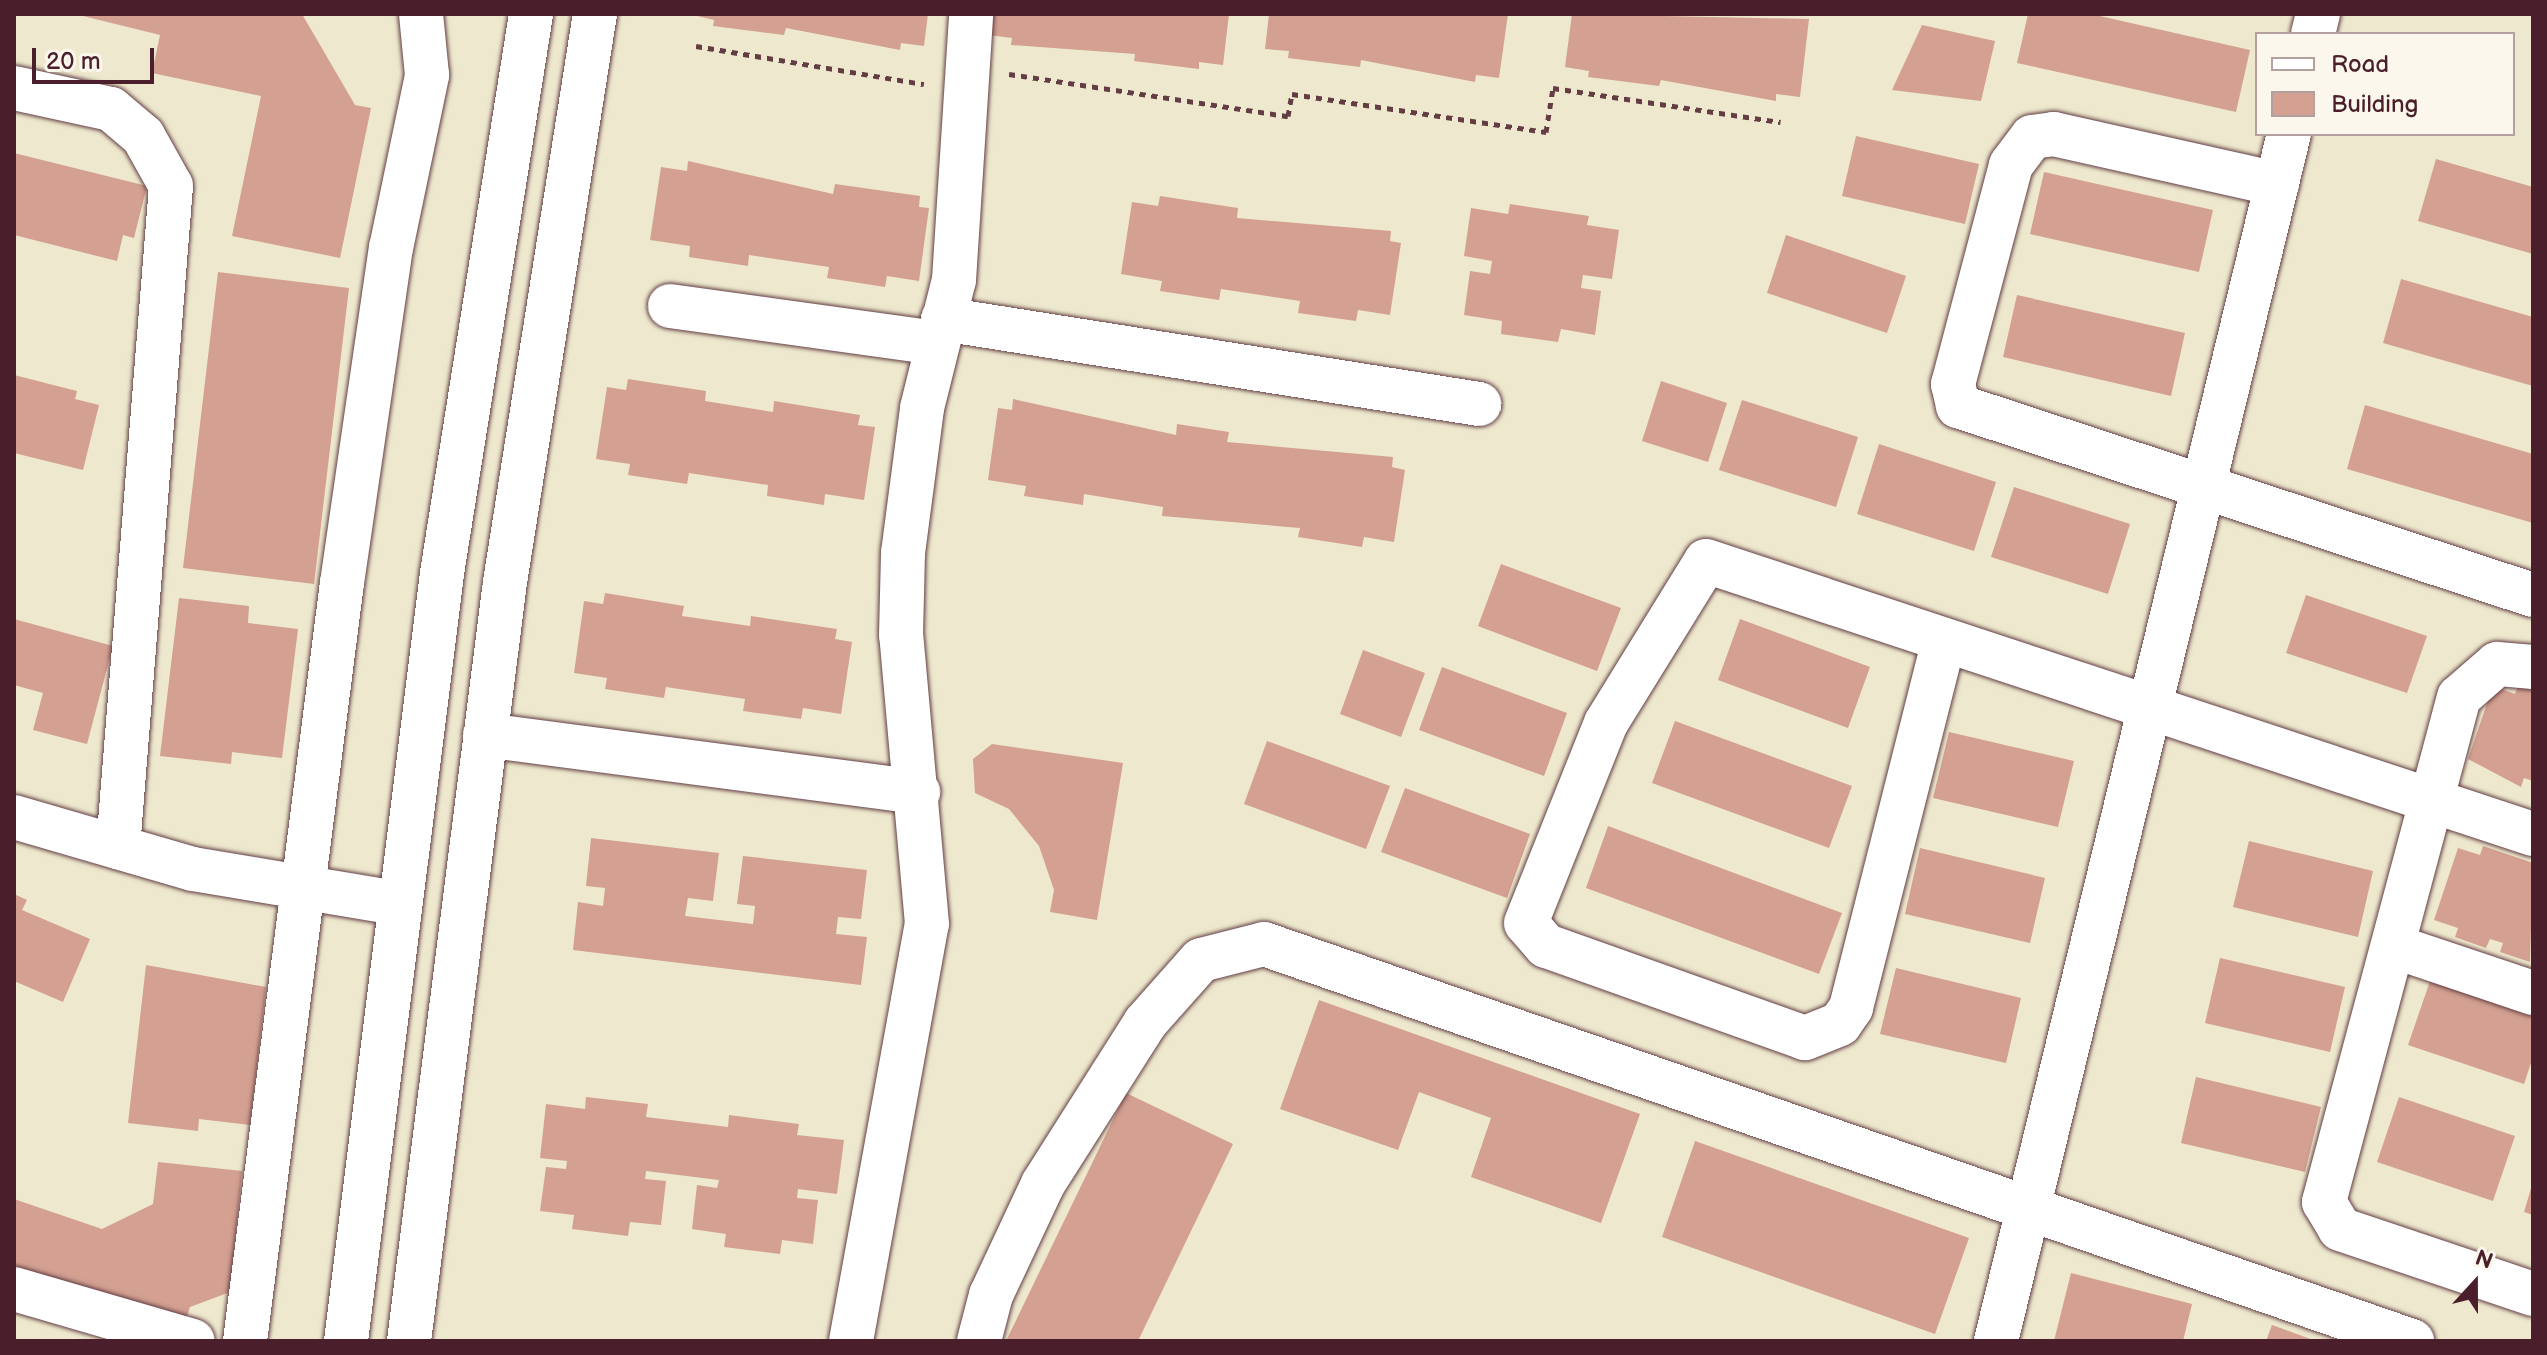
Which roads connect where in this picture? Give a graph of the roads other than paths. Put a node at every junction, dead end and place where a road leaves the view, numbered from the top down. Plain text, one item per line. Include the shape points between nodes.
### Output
1 (421, 14) edge
2 (531, 14) edge
3 (595, 14) edge
4 (971, 14) edge
5 (14, 88) edge
6 (2289, 136) edge
7 (2277, 184) junction
8 (670, 306) dead end
9 (939, 331) junction
10 (1479, 404) dead end
11 (2204, 487) junction
12 (2533, 595) edge
13 (1944, 640) junction
14 (2533, 667) edge
15 (2151, 709) junction
16 (485, 735) junction
17 (918, 792) junction
18 (2432, 801) junction
19 (14, 817) edge
20 (2533, 834) edge
21 (118, 847) junction
22 (301, 892) junction
23 (397, 903) junction
24 (2393, 946) junction
25 (2533, 993) edge
26 (2030, 1210) junction
27 (14, 1289) edge
28 (2533, 1294) edge
29 (193, 1341) edge
30 (245, 1341) edge
31 (346, 1341) edge
32 (409, 1341) edge
33 (851, 1341) edge
34 (979, 1341) edge
35 (1996, 1341) edge
36 (2412, 1341) edge

1 - 22 street via 427,75 391,248
2 - 23 street
3 - 16 street
4 - 9 street via 964,200
5 - 21 street via 111,109 143,136 171,186
6 - 7 street
7 - 11 street
7 - 11 street via 2054,134 2032,137 2011,165 1953,384 1958,406
8 - 9 street
9 - 10 street
9 - 17 street via 903,553 901,635
11 - 12 street
11 - 15 street
13 - 13 street via 1706,561 1606,723 1526,923 1546,946 1805,1038 1840,1024 1851,1008
13 - 15 street
14 - 18 street via 2497,664 2469,684
15 - 18 street
15 - 26 street
16 - 17 street
16 - 32 street
17 - 33 street via 927,924
18 - 20 street
18 - 24 street
19 - 21 street
21 - 22 street
22 - 23 street
22 - 30 street
23 - 31 street
24 - 25 street
24 - 28 street via 2324,1202 2340,1229
26 - 34 street via 1264,944 1241,944 1185,972 1107,1075 1016,1239
26 - 35 street
26 - 36 street
27 - 29 street

